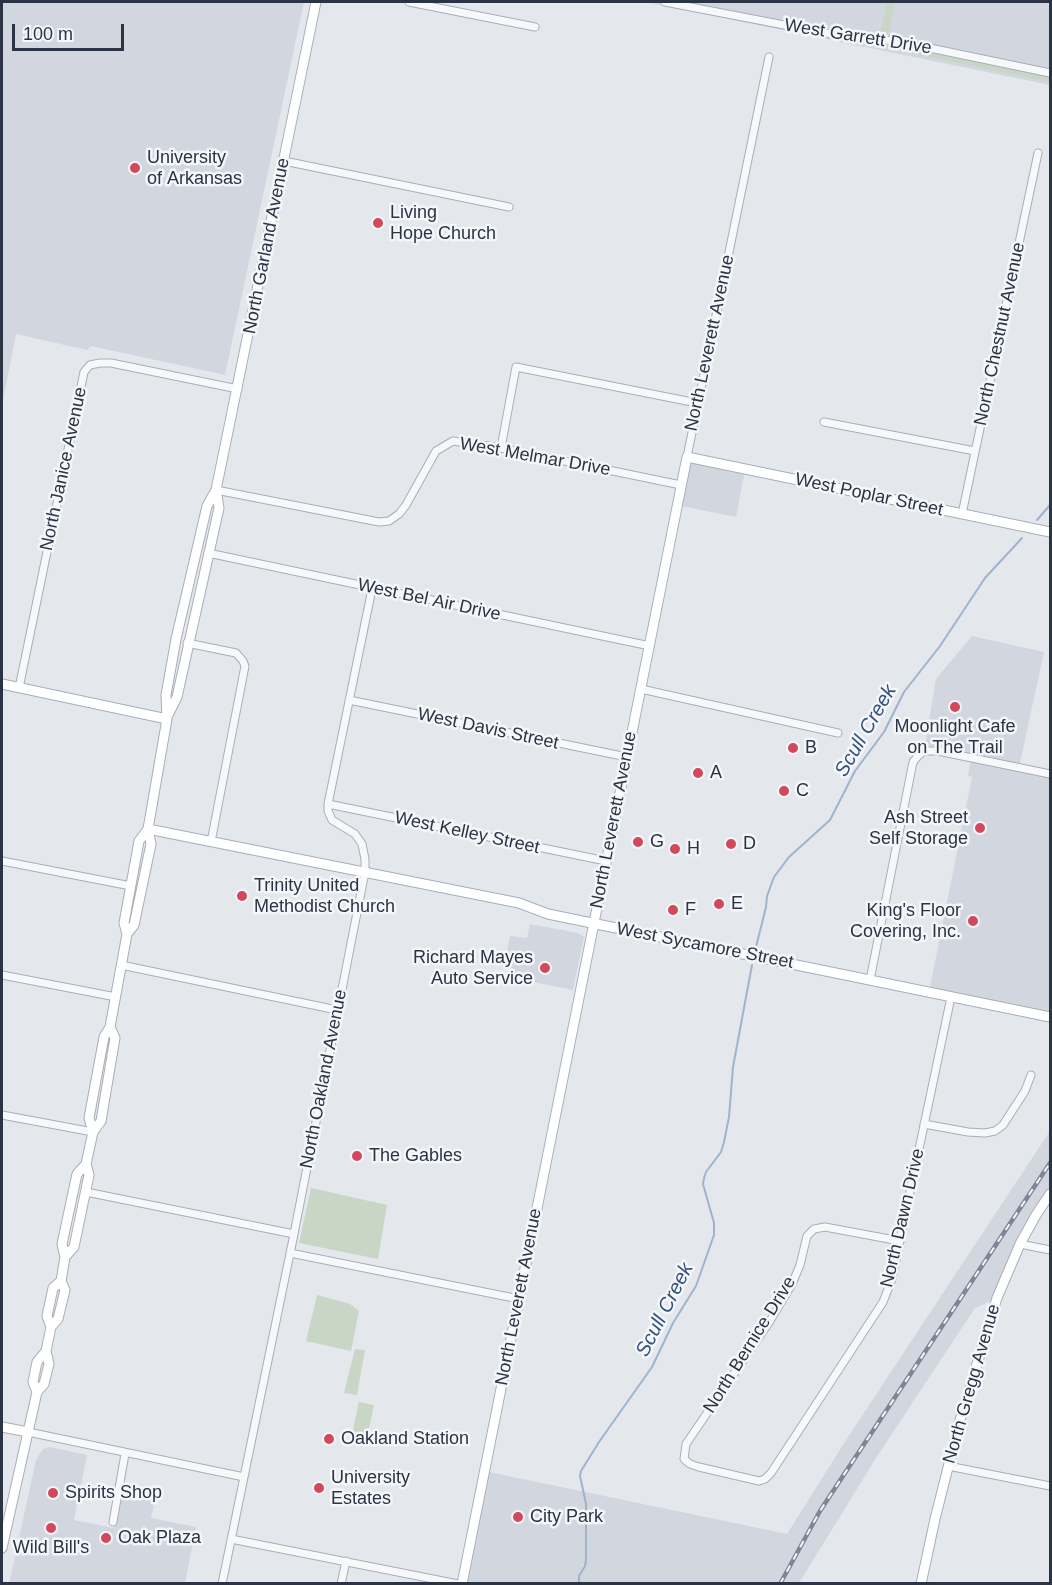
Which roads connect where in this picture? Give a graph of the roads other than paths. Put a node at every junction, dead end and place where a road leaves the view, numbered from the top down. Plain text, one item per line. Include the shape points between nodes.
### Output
1 (316, 2) edge
2 (409, 2) edge
3 (665, 2) edge
4 (535, 27) dead end
5 (770, 57) dead end
6 (1050, 73) edge
7 (1038, 153) dead end
8 (284, 161) junction
9 (509, 207) dead end
10 (238, 389) junction
11 (698, 403) junction
12 (824, 422) dead end
13 (501, 448) junction
14 (975, 451) junction
15 (687, 457) junction
16 (681, 485) junction
17 (216, 490) junction
18 (962, 514) junction
19 (1050, 532) edge
20 (208, 553) junction
21 (372, 589) junction
22 (187, 643) junction
23 (650, 646) junction
24 (2, 684) edge
25 (19, 688) junction
26 (641, 689) junction
27 (349, 700) junction
28 (166, 719) junction
29 (838, 733) dead end
30 (627, 757) junction
31 (1050, 774) edge
32 (328, 804) junction
33 (148, 829) junction
34 (211, 842) junction
35 (2, 861) edge
36 (606, 861) junction
37 (365, 872) junction
38 (130, 886) junction
39 (594, 923) junction
40 (127, 934) junction
41 (121, 965) junction
42 (2, 975) edge
43 (870, 980) junction
44 (116, 997) junction
45 (951, 997) junction
46 (337, 1010) junction
47 (1050, 1017) edge
48 (1031, 1075) dead end
49 (2, 1115) edge
50 (924, 1124) junction
51 (93, 1132) junction
52 (86, 1164) junction
53 (86, 1192) junction
54 (1050, 1194) edge
55 (294, 1234) junction
56 (900, 1241) junction
57 (1020, 1244) junction
58 (1050, 1250) edge
59 (290, 1253) junction
60 (65, 1257) junction
61 (519, 1299) junction
62 (2, 1427) edge
63 (28, 1432) junction
64 (125, 1454) junction
65 (948, 1466) junction
66 (244, 1477) junction
67 (765, 1479) joint
68 (1050, 1486) edge
69 (113, 1522) dead end
70 (231, 1539) junction
71 (2, 1548) edge
72 (346, 1561) junction
73 (222, 1584) edge
74 (341, 1584) edge
75 (460, 1584) edge
76 (921, 1584) edge

1 - 8 street, North Garland Avenue
2 - 4 street
3 - 6 street, West Garrett Drive via 857,39 902,42
5 - 11 street, North Leverett Avenue
7 - 14 street, North Chestnut Avenue
8 - 9 street
8 - 10 street, North Garland Avenue
10 - 17 street, North Garland Avenue
10 - 25 street, North Janice Avenue via 111,363 90,365 84,372
11 - 13 street via 516,367
11 - 15 street, North Leverett Avenue
12 - 14 street
13 - 16 street, West Melmar Drive
13 - 17 street, West Melmar Drive via 453,441 436,451 406,505 389,521
14 - 18 street, North Chestnut Avenue
15 - 16 street, North Leverett Avenue
15 - 18 street, West Poplar Street
16 - 23 street, North Leverett Avenue
17 - 20 street, North Garland Avenue via 219,508
17 - 28 street, North Garland Avenue via 207,506 176,639
18 - 19 street, West Poplar Street
20 - 21 street, West Bel Air Drive
20 - 22 street, North Garland Avenue
21 - 23 street, West Bel Air Drive
21 - 27 street
22 - 28 street, North Garland Avenue via 177,697
22 - 34 street via 236,653 245,666
23 - 26 street, North Leverett Avenue
24 - 25 street
25 - 28 street
26 - 29 street
26 - 30 street, North Leverett Avenue
27 - 30 street, West Davis Street
27 - 32 street
28 - 33 street, North Garland Avenue
30 - 36 street, North Leverett Avenue
31 - 43 street via 938,750 924,751 913,762
32 - 36 street, West Kelley Street
32 - 37 street, North Oakland Avenue via 332,820 355,834 362,844
33 - 34 street, West Sycamore Street
33 - 38 street, North Garland Avenue via 139,841
33 - 40 street, North Garland Avenue via 151,844 134,926
34 - 37 street, West Sycamore Street
35 - 38 street
36 - 39 street, North Leverett Avenue
37 - 39 street, West Sycamore Street via 519,903 548,914
37 - 46 street, North Oakland Avenue
38 - 40 street, North Garland Avenue via 124,924
39 - 43 street, West Sycamore Street
39 - 61 street, North Leverett Avenue
40 - 41 street, North Garland Avenue
41 - 44 street, North Garland Avenue
41 - 46 street
42 - 44 street
43 - 45 street, West Sycamore Street
44 - 51 street, North Garland Avenue via 104,1037 89,1118
45 - 47 street, West Sycamore Street
45 - 50 street, North Dawn Drive
46 - 55 street, North Oakland Avenue
48 - 50 street via 1025,1091 995,1131 968,1132
49 - 51 street
50 - 56 street, North Dawn Drive
51 - 52 street, North Garland Avenue
52 - 53 street, North Garland Avenue
52 - 60 street, North Garland Avenue via 77,1174 62,1244
53 - 55 street
53 - 60 street, North Garland Avenue via 74,1247
54 - 57 street, North Gregg Avenue
55 - 59 street, North Oakland Avenue
56 - 67 street, North Dawn Drive via 883,1302
56 - 67 street, North Bernice Drive via 825,1227 814,1229 807,1236 792,1284 770,1321 686,1444 684,1459 690,1464 759,1481
57 - 58 street
57 - 65 street, North Gregg Avenue via 997,1298
59 - 61 street
59 - 66 street, North Oakland Avenue
60 - 63 street, North Garland Avenue via 61,1281 53,1288 47,1316 51,1327 44,1384 37,1392
61 - 75 street, North Leverett Avenue
62 - 63 street
63 - 64 street
63 - 71 street, North Garland Avenue
64 - 66 street
64 - 69 street
65 - 68 street
65 - 76 street, North Gregg Avenue
66 - 70 street, North Oakland Avenue
70 - 72 street
70 - 73 street, North Oakland Avenue
72 - 74 street
72 - 75 street

